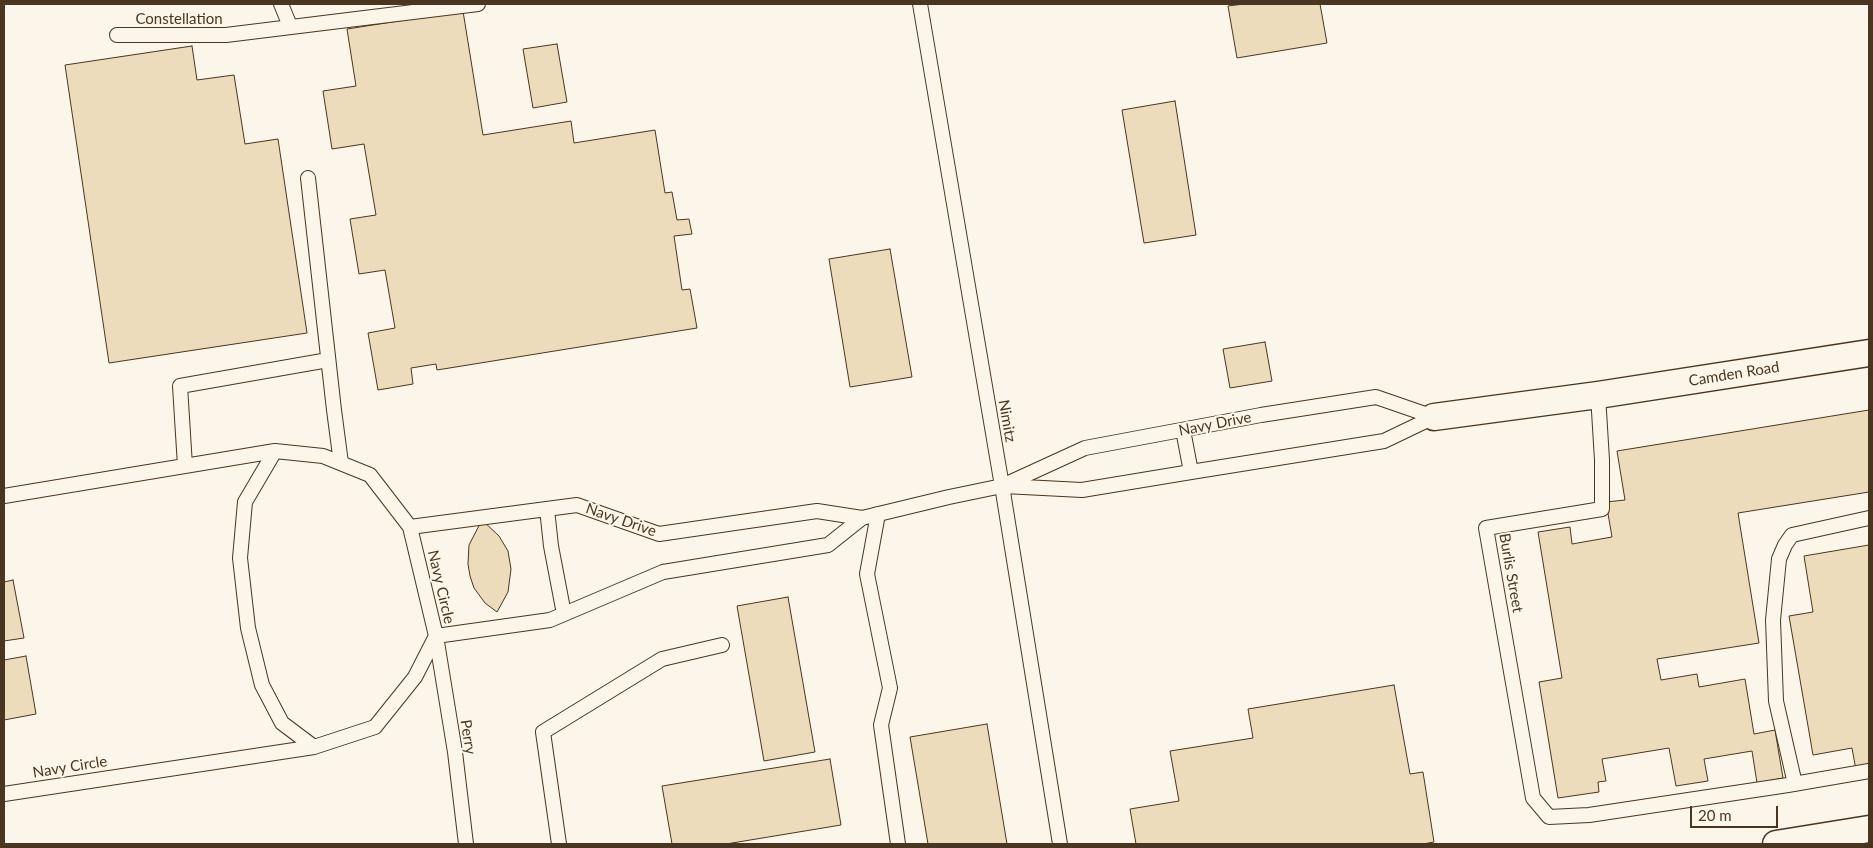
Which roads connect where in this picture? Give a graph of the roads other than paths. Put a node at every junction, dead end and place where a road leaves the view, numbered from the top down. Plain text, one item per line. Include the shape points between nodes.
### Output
1 (281, 4) edge
2 (478, 4) edge
3 (920, 4) edge
4 (414, 8) edge
5 (290, 26) junction
6 (118, 35) dead end
7 (308, 178) dead end
8 (1869, 353) edge
9 (328, 360) junction
10 (1598, 395) junction
11 (1434, 417) junction
12 (1183, 430) junction
13 (275, 451) junction
14 (341, 463) junction
15 (185, 466) junction
16 (1191, 472) junction
17 (1002, 486) junction
18 (4, 496) edge
19 (547, 509) junction
20 (878, 514) junction
21 (862, 518) junction
22 (1869, 518) edge
23 (410, 527) junction
24 (564, 614) junction
25 (436, 636) junction
26 (722, 646) dead end
27 (314, 747) junction
28 (1869, 770) edge
29 (1795, 784) junction
30 (4, 794) edge
31 (1869, 829) edge
32 (466, 844) edge
33 (559, 844) edge
34 (898, 844) edge
35 (1060, 844) edge
36 (1776, 844) edge

1 - 5 lane
2 - 4 lane, Constellation
3 - 17 lane, Nimitz
4 - 5 lane, Constellation
5 - 6 lane, Constellation via 226,35
7 - 9 lane
8 - 10 street, Camden Road
9 - 14 lane
9 - 15 lane via 180,386
10 - 11 street, Navy Drive
10 - 29 lane, Burlis Street via 1602,509 1486,528 1533,798 1550,817 1588,815
11 - 12 lane, Navy Drive via 1376,397
11 - 16 lane, Navy Drive via 1384,441
12 - 16 lane
12 - 17 lane, Navy Drive via 1085,448
13 - 14 lane, Navy Circle via 323,456
13 - 15 lane, Navy Circle
13 - 27 lane via 245,502 240,558 248,628 262,685 282,724
14 - 23 lane, Navy Circle via 370,475
15 - 18 lane, Navy Circle
16 - 17 lane, Navy Drive via 1082,490
17 - 20 lane, Navy Drive
17 - 35 lane, Nimitz
19 - 21 lane, Navy Drive via 577,505 659,534 817,511
19 - 23 lane, Navy Drive
19 - 24 lane
20 - 21 lane, Navy Drive
20 - 34 lane via 867,574 890,688 881,725
21 - 24 lane, Navy Drive via 828,545 663,572
22 - 29 lane via 1792,535 1779,560 1773,620 1776,701
23 - 25 lane, Navy Circle
24 - 25 lane, Navy Drive via 550,620
25 - 27 lane, Navy Circle via 415,677 375,727
25 - 32 lane, Perry
26 - 33 lane via 662,658 543,732
27 - 30 lane, Navy Circle
28 - 29 lane
31 - 36 street

